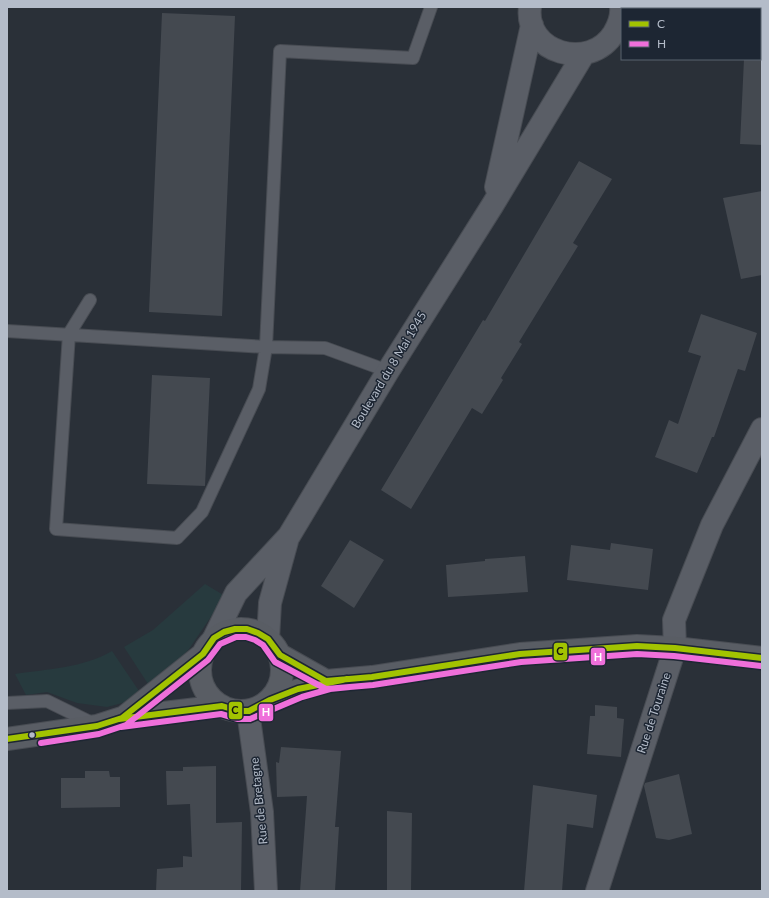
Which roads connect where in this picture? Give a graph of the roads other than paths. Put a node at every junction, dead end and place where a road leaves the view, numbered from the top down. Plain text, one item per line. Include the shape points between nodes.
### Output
1 (431, 7) edge
2 (621, 9) edge
3 (531, 16) edge
4 (583, 55) junction
5 (492, 206) junction
6 (90, 300) dead end
7 (7, 331) edge
8 (69, 334) junction
9 (266, 347) junction
10 (388, 371) junction
11 (762, 429) edge
12 (289, 536) junction
13 (209, 646) junction
14 (274, 647) junction
15 (675, 648) junction
16 (762, 658) edge
17 (326, 681) junction
18 (270, 700) junction
19 (7, 703) edge
20 (222, 706) junction
21 (248, 711) junction
22 (122, 718) junction
23 (97, 726) junction
24 (7, 739) edge
25 (266, 891) edge
26 (597, 891) edge

1 - 9 lane via 413,58 280,51
2 - 4 street via 618,26 610,39 598,49
3 - 4 street via 538,36 547,46 558,52
3 - 5 street, Boulevard du 8 Mai 1945
4 - 5 street, Boulevard du 8 Mai 1945
5 - 10 street, Boulevard du 8 Mai 1945
6 - 8 lane
7 - 8 lane
8 - 9 lane
8 - 9 lane via 56,529 177,538 202,512 247,416 259,389
9 - 10 lane via 325,348
10 - 12 street, Boulevard du 8 Mai 1945
11 - 15 street, Rue de Touraine via 712,525 674,620
12 - 13 street, Boulevard du 8 Mai 1945 via 236,593
12 - 14 street, Boulevard du 8 Mai 1945 via 270,603
13 - 14 main road via 224,632 247,629 258,632
13 - 20 main road via 200,666 200,678 212,699
13 - 22 main road, Boulevard du 8 Mai 1945
14 - 17 main road
14 - 18 main road via 282,667 282,679
15 - 16 main road
15 - 17 main road via 637,646 520,654 372,677
15 - 26 street, Rue de Touraine
17 - 18 main road
18 - 21 main road
19 - 23 lane via 48,701
20 - 21 main road via 235,711
20 - 22 main road, Boulevard du 8 Mai 1945
21 - 25 street, Rue de Bretagne via 262,812
22 - 23 main road, Boulevard du 8 Mai 1945
23 - 24 main road, Boulevard du 8 Mai 1945

